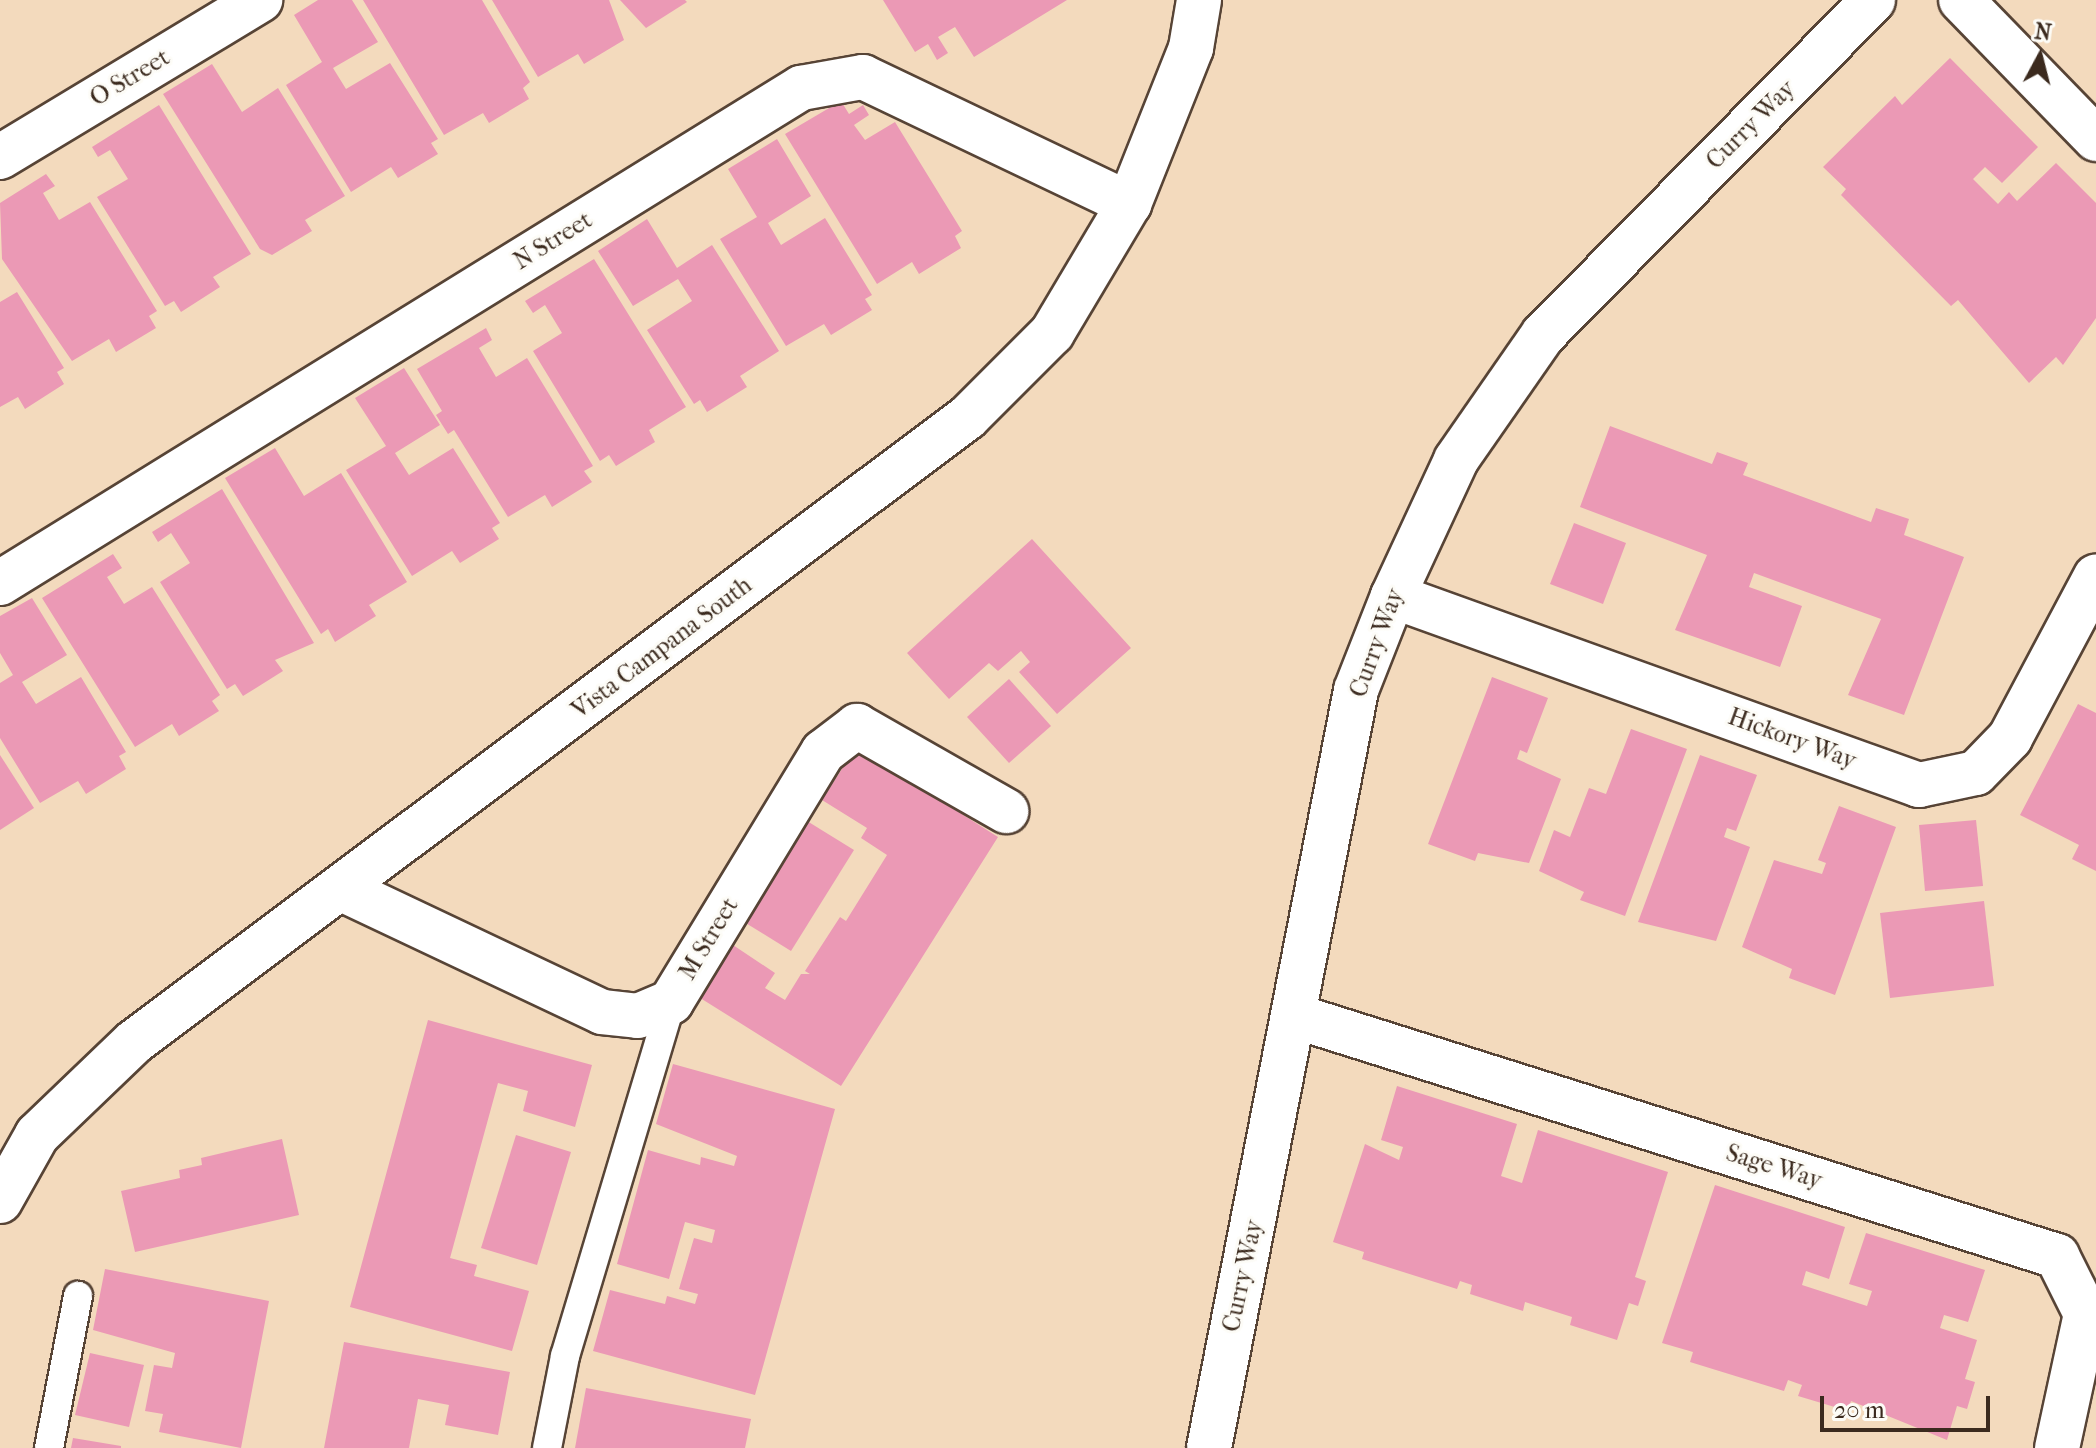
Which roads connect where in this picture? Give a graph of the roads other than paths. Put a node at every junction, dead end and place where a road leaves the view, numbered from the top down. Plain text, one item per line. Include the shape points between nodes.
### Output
1 (260, 0) edge
2 (1199, 0) edge
3 (1873, 0) edge
4 (1961, 0) edge
5 (2096, 139) edge
6 (0, 157) edge
7 (1129, 204) junction
8 (2096, 576) edge
9 (0, 583) edge
10 (1393, 596) junction
11 (1006, 811) dead end
12 (342, 889) junction
13 (671, 1002) junction
14 (1298, 1017) junction
15 (0, 1201) edge
16 (78, 1296) dead end
17 (49, 1448) edge
18 (547, 1448) edge
19 (1209, 1448) edge
20 (2057, 1448) edge

1 - 6 street, O Street
2 - 7 street, Vista Campana South via 1191,48
3 - 10 street, Curry Way via 1543,335 1456,460
4 - 5 street
7 - 9 street, N Street via 863,77 801,88
7 - 12 street, Vista Campana South via 1052,333 968,417
8 - 10 street, Hickory Way via 2010,738 1976,773 1919,785
10 - 14 street, Curry Way via 1356,690
11 - 13 street, M Street via 857,726 823,752
12 - 13 street, M Street via 602,1012 638,1016
12 - 15 street, Vista Campana South via 134,1042 37,1135
13 - 18 lane via 565,1356
14 - 19 street, Curry Way
14 - 20 street, Sage Way via 2057,1256 2086,1314
16 - 17 lane

